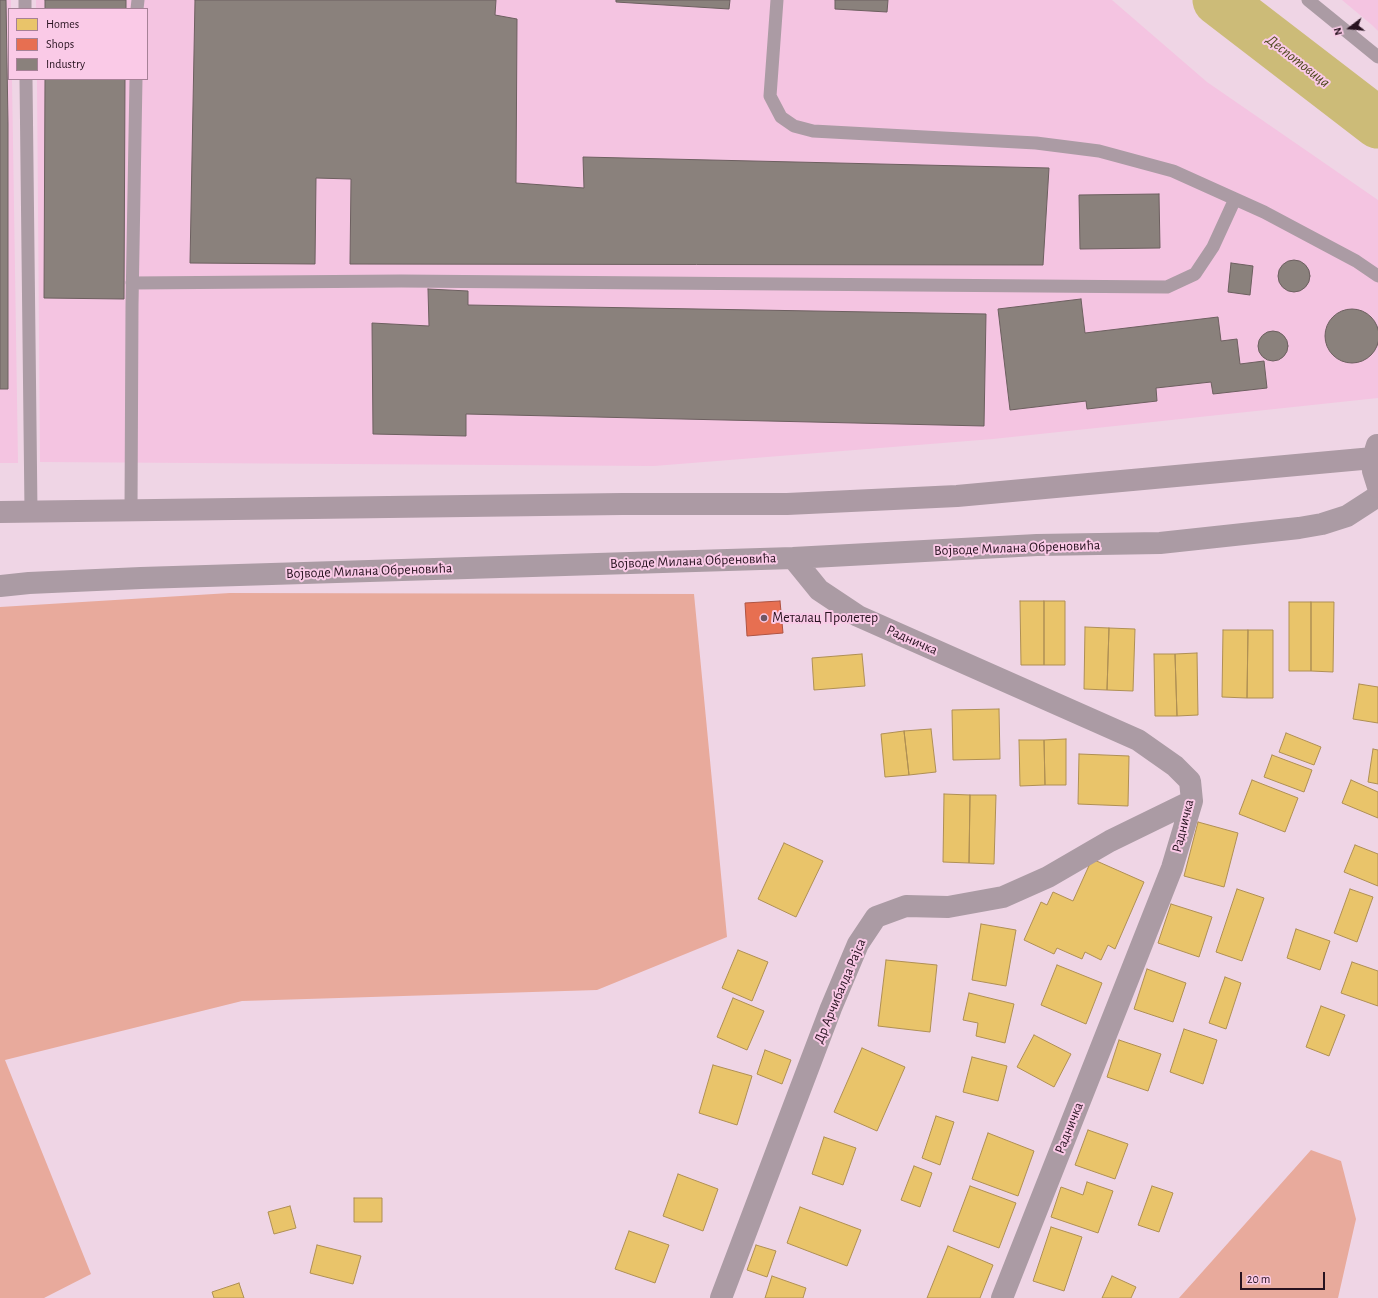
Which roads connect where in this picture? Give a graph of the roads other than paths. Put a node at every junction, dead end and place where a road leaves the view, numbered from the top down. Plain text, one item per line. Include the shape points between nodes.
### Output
1 (777, 0) edge
2 (1308, 0) edge
3 (1378, 57) edge
4 (26, 80) edge
5 (136, 80) edge
6 (1235, 199) junction
7 (1378, 276) edge
8 (132, 283) junction
9 (1376, 451) edge
10 (1378, 487) edge
11 (1378, 496) edge
12 (131, 510) junction
13 (31, 511) junction
14 (0, 512) edge
15 (793, 558) junction
16 (0, 586) edge
17 (1192, 801) junction
18 (721, 1298) edge
19 (1002, 1298) edge

1 - 6 lane via 770,96 781,117 794,126 813,131 1036,143 1099,151 1173,171
2 - 3 lane
4 - 13 lane
5 - 8 lane
6 - 7 lane via 1356,261
6 - 8 lane via 1213,247 1195,274 1167,288 409,281
8 - 12 lane
9 - 10 street via 1373,471
9 - 12 street via 1013,492 844,502
11 - 15 street, Војводе Милана Обреновића via 1347,516 1322,524 1276,531 1160,543 1037,545
12 - 13 street
13 - 14 street
15 - 16 street, Војводе Милана Обреновића via 149,578
15 - 17 street, Радничка via 819,590 858,616 1138,740 1175,766 1190,781
17 - 18 street, Др Арчибалда Рајса via 1003,898 948,907 906,906 876,917 858,944 831,1008
17 - 19 street, Радничка via 1172,868

